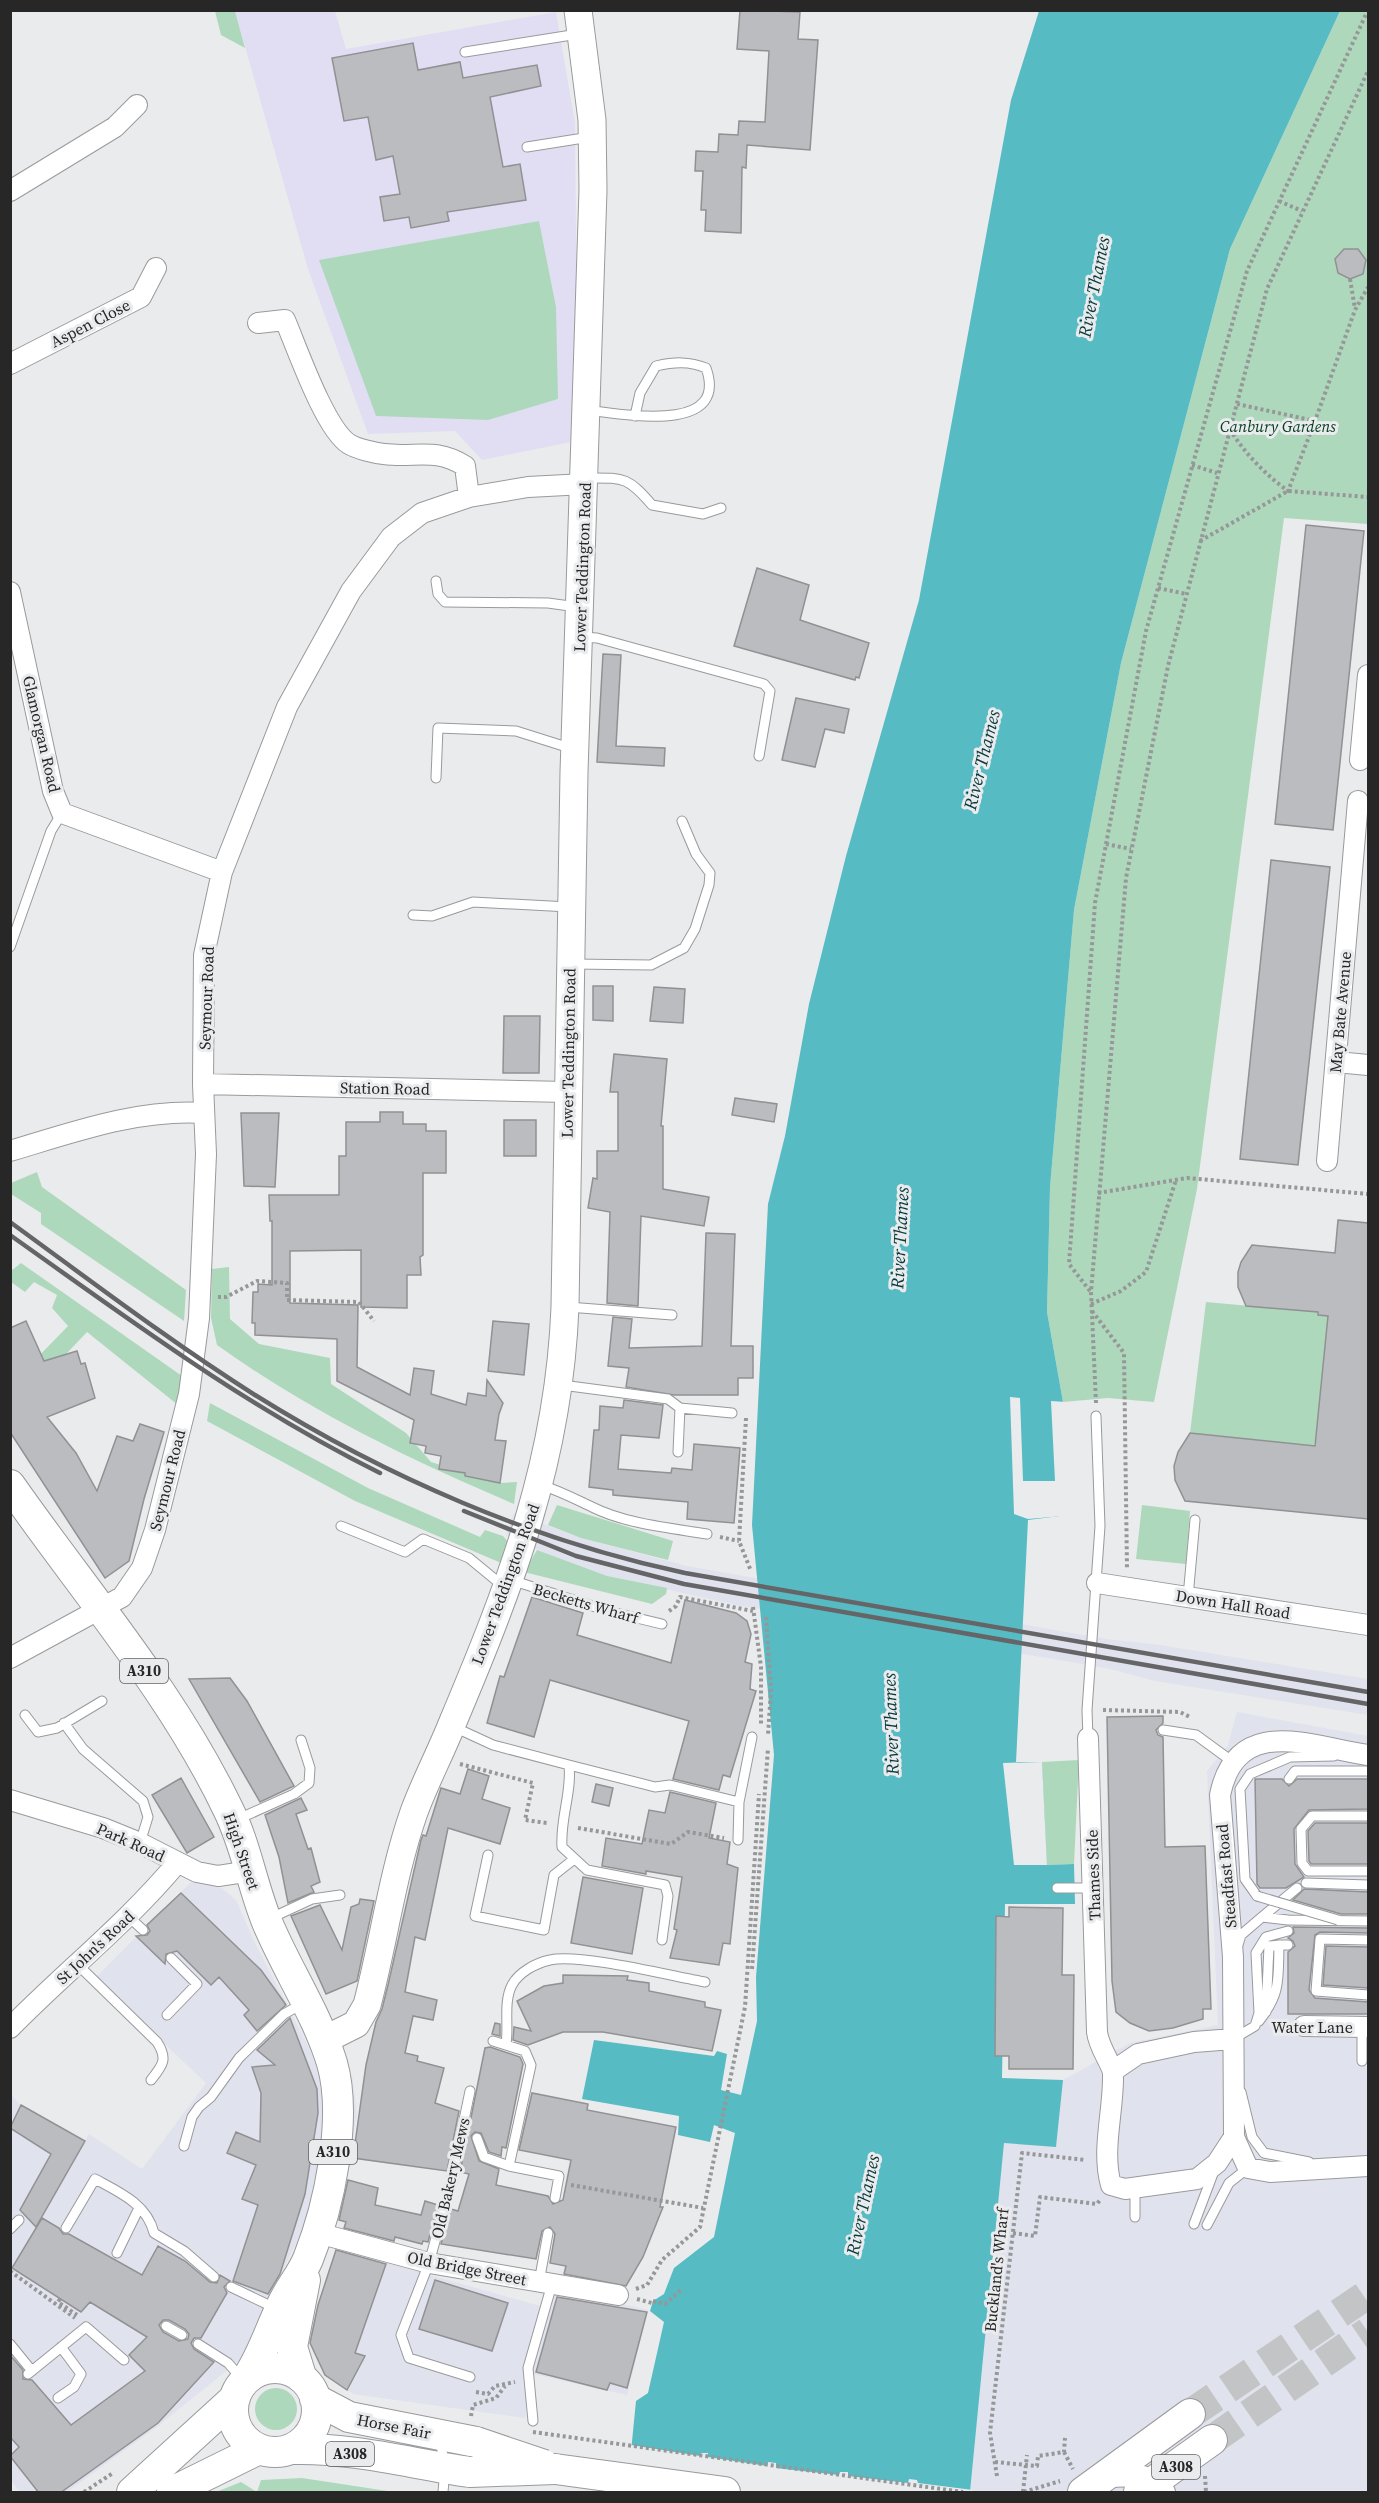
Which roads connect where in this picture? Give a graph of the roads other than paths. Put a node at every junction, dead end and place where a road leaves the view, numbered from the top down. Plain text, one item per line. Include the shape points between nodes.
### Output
1 (580, 22) edge
2 (465, 52) dead end
3 (137, 105) dead end
4 (592, 137) junction
5 (527, 147) dead end
6 (10, 191) edge
7 (156, 268) dead end
8 (258, 323) dead end
9 (10, 364) edge
10 (587, 410) junction
11 (635, 416) junction
12 (585, 481) junction
13 (469, 497) junction
14 (721, 508) dead end
15 (436, 581) dead end
16 (10, 592) edge
17 (579, 607) junction
18 (579, 637) junction
19 (1368, 675) edge
20 (575, 750) junction
21 (759, 756) dead end
22 (1360, 760) dead end
23 (436, 778) dead end
24 (1358, 801) dead end
25 (62, 813) junction
26 (682, 821) dead end
27 (1362, 834) edge
28 (1361, 864) edge
29 (222, 872) junction
30 (571, 907) junction
31 (413, 915) dead end
32 (10, 947) edge
33 (570, 964) junction
34 (1336, 1062) junction
35 (1368, 1065) edge
36 (203, 1084) junction
37 (567, 1092) junction
38 (204, 1113) junction
39 (10, 1151) edge
40 (1327, 1161) dead end
41 (565, 1307) junction
42 (672, 1315) dead end
43 (560, 1385) junction
44 (680, 1408) junction
45 (737, 1413) road end
46 (1096, 1416) road end
47 (678, 1452) dead end
48 (10, 1485) edge
49 (541, 1485) junction
50 (1195, 1520) dead end
51 (341, 1526) dead end
52 (707, 1534) dead end
53 (1097, 1583) junction
54 (509, 1585) junction
55 (1188, 1597) junction
56 (101, 1610) junction
57 (662, 1624) road end
58 (1368, 1625) edge
59 (10, 1658) edge
60 (102, 1701) dead end
61 (25, 1715) dead end
62 (64, 1723) junction
63 (452, 1726) junction
64 (1163, 1730) dead end
65 (752, 1737) dead end
66 (1088, 1738) joint
67 (301, 1740) dead end
68 (1368, 1761) edge
69 (1233, 1762) junction
70 (569, 1765) junction
71 (1289, 1779) dead end
72 (10, 1800) edge
73 (739, 1802) junction
74 (1368, 1816) edge
75 (234, 1821) junction
76 (738, 1840) road end
77 (140, 1843) junction
78 (488, 1855) dead end
79 (573, 1860) junction
80 (177, 1863) junction
81 (251, 1871) junction
82 (1368, 1871) edge
83 (1306, 1883) dead end
84 (1368, 1885) edge
85 (1057, 1888) dead end
86 (1094, 1888) junction
87 (1297, 1888) dead end
88 (340, 1894) dead end
89 (1262, 1917) junction
90 (1338, 1920) junction
91 (267, 1921) junction
92 (1368, 1921) edge
93 (1288, 1931) dead end
94 (662, 1940) dead end
95 (1368, 1940) edge
96 (1283, 1945) dead end
97 (1233, 1957) junction
98 (171, 1958) dead end
99 (76, 1963) junction
100 (705, 1982) dead end
101 (1368, 1995) edge
102 (305, 2002) junction
103 (167, 2015) dead end
104 (1255, 2026) junction
105 (1304, 2026) dead end
106 (1365, 2027) edge
107 (10, 2028) edge
108 (324, 2040) junction
109 (493, 2041) dead end
110 (506, 2044) junction
111 (1234, 2046) junction
112 (1362, 2061) dead end
113 (1113, 2071) junction
114 (151, 2080) dead end
115 (470, 2091) dead end
116 (1234, 2137) junction
117 (477, 2138) dead end
118 (184, 2146) dead end
119 (1217, 2163) junction
120 (509, 2166) junction
121 (1368, 2166) edge
122 (1338, 2167) junction
123 (1248, 2168) junction
124 (1135, 2188) junction
125 (555, 2198) dead end
126 (140, 2208) junction
127 (1135, 2217) dead end
128 (19, 2220) dead end
129 (1194, 2224) dead end
130 (1207, 2225) dead end
131 (66, 2228) dead end
132 (10, 2229) edge
133 (318, 2233) junction
134 (548, 2233) dead end
135 (117, 2253) dead end
136 (429, 2263) junction
137 (214, 2277) dead end
138 (545, 2283) junction
139 (231, 2287) dead end
140 (618, 2295) road end
141 (289, 2313) junction
142 (166, 2326) dead end
143 (182, 2335) dead end
144 (10, 2344) edge
145 (198, 2344) dead end
146 (61, 2347) junction
147 (124, 2360) dead end
148 (470, 2377) dead end
149 (242, 2384) junction
150 (308, 2388) junction
151 (58, 2398) dead end
152 (1190, 2414) tunnel mouth
153 (533, 2421) dead end
154 (439, 2434) junction
155 (1212, 2440) tunnel mouth
156 (259, 2449) junction
157 (296, 2449) junction
158 (555, 2469) junction
159 (1107, 2477) junction
160 (453, 2478) edge
161 (1070, 2487) edge
162 (1153, 2489) edge
163 (132, 2493) edge
164 (172, 2493) edge
165 (725, 2493) edge

1 - 2 lane
1 - 4 street, Lower Teddington Road
3 - 6 street via 115,127
4 - 5 lane
4 - 10 street, Lower Teddington Road
7 - 9 street, Aspen Close via 141,297
8 - 13 street via 285,320 326,414 348,443 384,454 427,453 451,458 465,466
10 - 11 lane
10 - 12 street, Lower Teddington Road
11 - 11 lane via 692,412 708,394 710,379 706,368 694,363 656,366 640,393
12 - 13 street, Seymour Road
12 - 14 lane via 625,480 637,487 652,505 703,514
12 - 17 street, Lower Teddington Road
13 - 29 street, Seymour Road via 422,513 391,537 351,591 286,707
15 - 17 lane via 438,594 445,602
16 - 25 street, Glamorgan Road via 53,791
17 - 18 street, Lower Teddington Road
18 - 20 street, Lower Teddington Road
18 - 21 lane via 597,638 764,684 770,691
19 - 22 street
20 - 23 lane via 516,731 438,728
20 - 30 street, Lower Teddington Road
24 - 27 street, May Bate Avenue
25 - 29 street, Glamorgan Road
25 - 32 lane via 51,831
26 - 33 lane via 696,854 710,873 695,928 684,948 651,965
27 - 28 street, May Bate Avenue
28 - 34 street, May Bate Avenue
29 - 36 street, Seymour Road via 204,955
30 - 31 lane via 473,902 432,916
30 - 33 street, Lower Teddington Road
33 - 37 street, Lower Teddington Road
34 - 35 street
34 - 40 street, May Bate Avenue
36 - 37 street, Station Road
36 - 38 street, Seymour Road
37 - 41 street, Lower Teddington Road
38 - 39 street via 138,1116
38 - 56 street, Seymour Road via 199,1318 189,1394 142,1568 128,1591
41 - 42 lane
41 - 43 street, Lower Teddington Road
43 - 44 lane via 668,1399
43 - 49 street, Lower Teddington Road
44 - 45 lane
44 - 47 lane
46 - 53 lane, Thames Side via 1100,1526
48 - 56 main road, High Street / A310
49 - 52 lane via 625,1518
49 - 54 street, Lower Teddington Road
50 - 55 lane
51 - 54 lane via 405,1552 423,1539 469,1558
53 - 55 street, Down Hall Road
53 - 66 lane, Thames Side
54 - 57 lane, Becketts Wharf
54 - 63 street, Lower Teddington Road
55 - 58 street, Down Hall Road
56 - 59 street, Seymour Road
56 - 75 main road, High Street / A310 via 176,1719
60 - 62 lane
61 - 62 lane via 38,1732
62 - 77 lane via 83,1749 142,1801 148,1817
63 - 70 lane via 493,1744
63 - 108 street, Lower Teddington Road via 414,1813 364,2012 349,2029
64 - 69 lane via 1196,1735
65 - 73 lane
66 - 86 street, Thames Side
67 - 75 lane via 310,1768 309,1783 294,1794
68 - 69 street via 1278,1739 1247,1748
68 - 71 lane via 1295,1771
68 - 90 lane, bridge via 1290,1757 1250,1774 1240,1789 1245,1879 1257,1896
69 - 97 street, Steadfast Road via 1222,1781 1220,1795
70 - 73 lane via 655,1787 670,1785
70 - 79 lane via 561,1825 562,1847
72 - 77 street, Park Road via 74,1818
73 - 76 lane
74 - 82 lane via 1312,1816 1301,1829 1302,1863 1308,1871
75 - 81 main road, High Street / A310
77 - 80 street, Park Road
78 - 79 lane via 475,1916 544,1930 554,1875
79 - 94 lane via 586,1870 665,1885 668,1896
80 - 81 street, Park Road via 207,1875
80 - 99 street, St John's Road via 136,1923
81 - 91 main road, High Street / A310
83 - 84 lane
85 - 86 lane
86 - 113 street, Thames Side via 1097,2032 1099,2046
87 - 89 lane
88 - 91 lane via 312,1899
89 - 90 lane
89 - 97 lane via 1241,1935
90 - 92 lane
91 - 102 main road, High Street / A310
93 - 104 lane via 1266,1937 1256,1953 1259,2013
95 - 101 lane via 1320,1939 1316,1991
96 - 104 lane via 1273,2003
97 - 111 street, Steadfast Road
98 - 103 lane via 197,1984
99 - 107 street, St John's Road
99 - 114 lane via 157,2042 164,2054 164,2065
100 - 110 lane via 580,1960 551,1960 523,1972 512,1986
102 - 108 main road, High Street / A310
102 - 118 lane via 284,2014 239,2058 192,2117
104 - 111 lane
105 - 106 street, Water Lane
106 - 112 lane
108 - 133 main road, High Street / A310 via 338,2105 329,2187
109 - 110 lane
110 - 120 lane via 525,2051 531,2065
111 - 113 street via 1194,2042 1138,2055
111 - 116 street, Steadfast Road
111 - 122 lane via 1252,2137 1264,2153
113 - 124 street via 1108,2163 1111,2185
115 - 136 lane, Old Bakery Mews
116 - 119 street
116 - 123 street
117 - 120 lane via 484,2157
119 - 124 street via 1197,2179
119 - 129 lane
120 - 125 lane via 559,2176
121 - 122 street
122 - 123 street via 1270,2172
123 - 130 lane via 1229,2182
124 - 127 lane
126 - 131 lane via 95,2179
126 - 135 lane
126 - 137 lane via 154,2233 184,2251
128 - 132 lane
133 - 136 street, Old Bridge Street
133 - 141 main road, High Street / A310
134 - 138 lane
136 - 138 street, Old Bridge Street
136 - 148 lane, Old Bakery Mews via 401,2335 409,2358
138 - 140 street, Old Bridge Street
138 - 153 lane via 528,2368
139 - 141 lane
141 - 149 main road, High Street / A310
141 - 150 main road, High Street / A310 via 292,2347
142 - 143 lane
144 - 146 lane via 30,2372
145 - 149 lane via 228,2362
146 - 147 lane via 86,2327
146 - 151 lane via 81,2374 74,2386
149 - 150 main road via 266,2369 277,2369
149 - 156 main road via 236,2426
149 - 163 main road
150 - 154 main road, Horse Fair / A308 via 350,2417
150 - 157 main road via 317,2410 308,2438
152 - 159 main road, A308
154 - 158 main road, Horse Fair / A308, bridge via 476,2442
154 - 160 lane
155 - 162 main road, A308
156 - 157 main road via 277,2453
156 - 164 main road
157 - 160 main road, Horse Fair / A308 via 403,2461
158 - 160 main road, A308, bridge
158 - 165 main road, A308
159 - 161 main road, A308
159 - 162 street via 1143,2476

